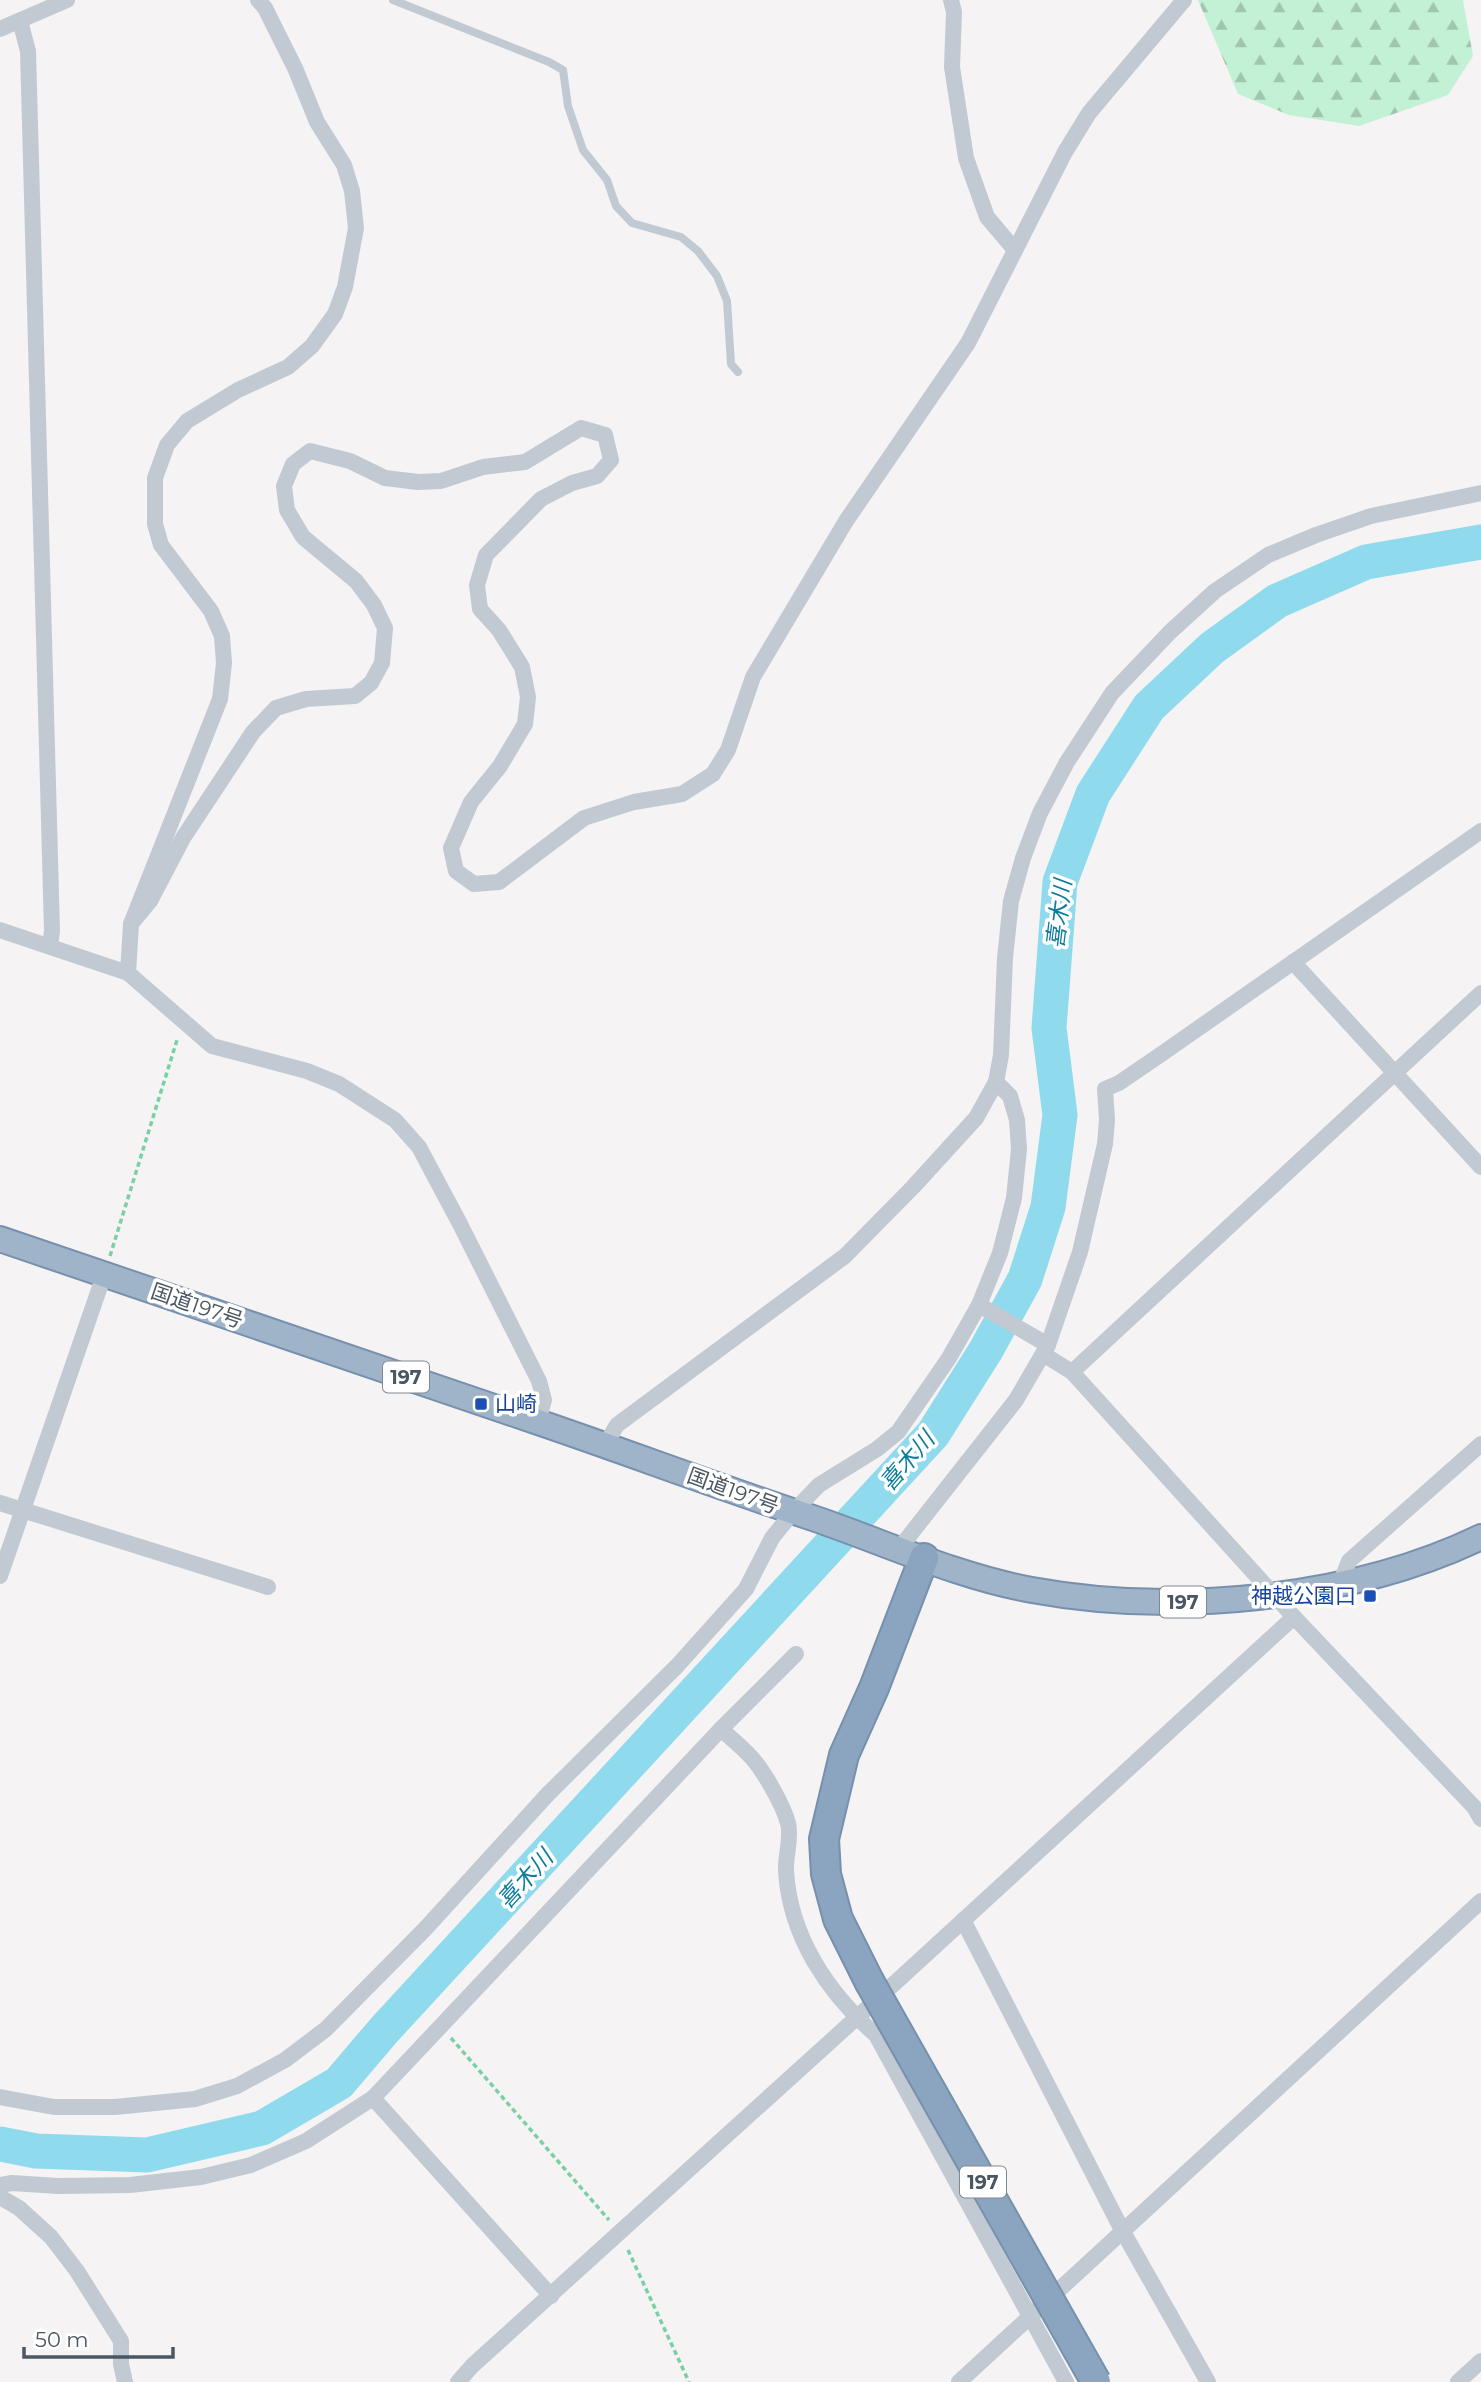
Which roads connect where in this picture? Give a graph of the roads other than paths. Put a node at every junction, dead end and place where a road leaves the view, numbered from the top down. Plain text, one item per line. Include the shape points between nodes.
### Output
1 (67, 0) edge
2 (258, 0) edge
3 (393, 0) edge
4 (951, 0) edge
5 (1184, 0) edge
6 (20, 21) junction
7 (0, 29) edge
8 (1015, 250) junction
9 (738, 372) dead end
10 (1481, 493) edge
11 (1481, 831) edge
12 (131, 924) junction
13 (0, 930) edge
14 (50, 946) junction
15 (1293, 962) junction
16 (128, 973) junction
17 (1481, 993) edge
18 (1393, 1074) junction
19 (996, 1082) junction
20 (1481, 1167) edge
21 (0, 1239) edge
22 (104, 1275) junction
23 (984, 1307) junction
24 (1044, 1346) junction
25 (1072, 1372) junction
26 (538, 1422) junction
27 (1481, 1444) edge
28 (605, 1446) junction
29 (0, 1503) edge
30 (22, 1510) junction
31 (802, 1515) junction
32 (1481, 1537) edge
33 (902, 1551) junction
34 (0, 1576) edge
35 (1340, 1584) junction
36 (268, 1587) dead end
37 (1276, 1595) junction
38 (1294, 1617) junction
39 (796, 1654) dead end
40 (721, 1729) junction
41 (1481, 1819) edge
42 (1481, 1901) edge
43 (963, 1920) junction
44 (856, 2018) junction
45 (0, 2097) edge
46 (373, 2098) junction
47 (0, 2185) edge
48 (0, 2197) edge
49 (1122, 2230) junction
50 (551, 2296) junction
51 (1029, 2317) junction
52 (1481, 2361) edge
53 (125, 2382) edge
54 (458, 2382) edge
55 (958, 2382) edge
56 (1066, 2382) edge
57 (1096, 2382) edge
58 (1208, 2382) edge
59 (1458, 2382) edge

1 - 6 street
2 - 12 street via 295,68 317,122 344,165 356,228 335,314 312,346 288,367 187,421 167,445 155,478 155,524 161,545 211,611 222,636 224,663 220,699
3 - 9 lane via 563,70 568,106 583,150 607,180 616,206 632,223 681,237 717,276 727,301 731,364
4 - 8 street via 952,67 965,158 987,217
5 - 8 street via 1089,113
6 - 7 street
6 - 14 street via 28,51
8 - 12 street via 968,343 846,522 753,677 728,750 713,774 682,794 634,802 584,818 499,882 474,884 456,871 451,848 471,802 525,724 528,697 522,667 480,609 477,585 486,555 541,499 597,476 611,460 605,435 581,428 525,462 483,467 441,481 384,478 350,461 310,451 293,464 284,486 287,510 303,537 356,581 374,605 385,628 382,663 371,683 355,696 306,699 276,708 253,732 183,838 150,901
10 - 19 street via 1371,516 1268,555 1215,591 1112,693 1066,761 1023,858 1011,901
11 - 15 street
12 - 16 street
13 - 14 street
14 - 16 street
15 - 18 street
15 - 24 street via 1105,1089 1105,1144 1080,1252
16 - 26 street via 212,1046 307,1070 339,1084 395,1121 419,1147 539,1381 544,1400
17 - 18 street
18 - 20 street
18 - 25 street
19 - 23 street via 1010,1096 1019,1149 1011,1209
19 - 28 street via 976,1118 845,1256 617,1425
21 - 22 highway, 国道197号 / 197
22 - 26 highway, 国道197号 / 197
22 - 30 street
23 - 24 street
23 - 31 street via 898,1432 819,1485
24 - 25 street
24 - 33 street via 1016,1400
25 - 37 street
26 - 28 highway, 国道197号 / 197
27 - 35 street via 1349,1561
28 - 31 highway, 国道197号 / 197
29 - 30 street
30 - 34 street
30 - 36 street
31 - 33 highway, 国道197号 / 197
31 - 45 street via 772,1538 746,1588 677,1666 548,1794 335,2020 285,2060 237,2086 195,2099 115,2108 54,2107
32 - 35 highway, 国道197号 / 197
33 - 37 highway, 国道197号 / 197 via 989,1581 1134,1603
33 - 57 highway, 197, bridge via 874,1688 844,1755 824,1839 826,1874 838,1919 869,1981
35 - 37 highway, 国道197号 / 197
37 - 38 street
38 - 41 street
38 - 43 street
39 - 40 street
40 - 44 street via 753,1759 785,1812 790,1828 789,1899 811,1959
40 - 46 street
42 - 49 street
43 - 44 street
43 - 49 street
44 - 50 street
44 - 51 street via 876,2035
46 - 47 street via 306,2141 251,2165 201,2177 130,2185
46 - 50 street
48 - 53 street via 51,2237 77,2271 121,2341
49 - 51 street
49 - 58 street
50 - 54 street
51 - 55 street
51 - 56 street
52 - 59 street

